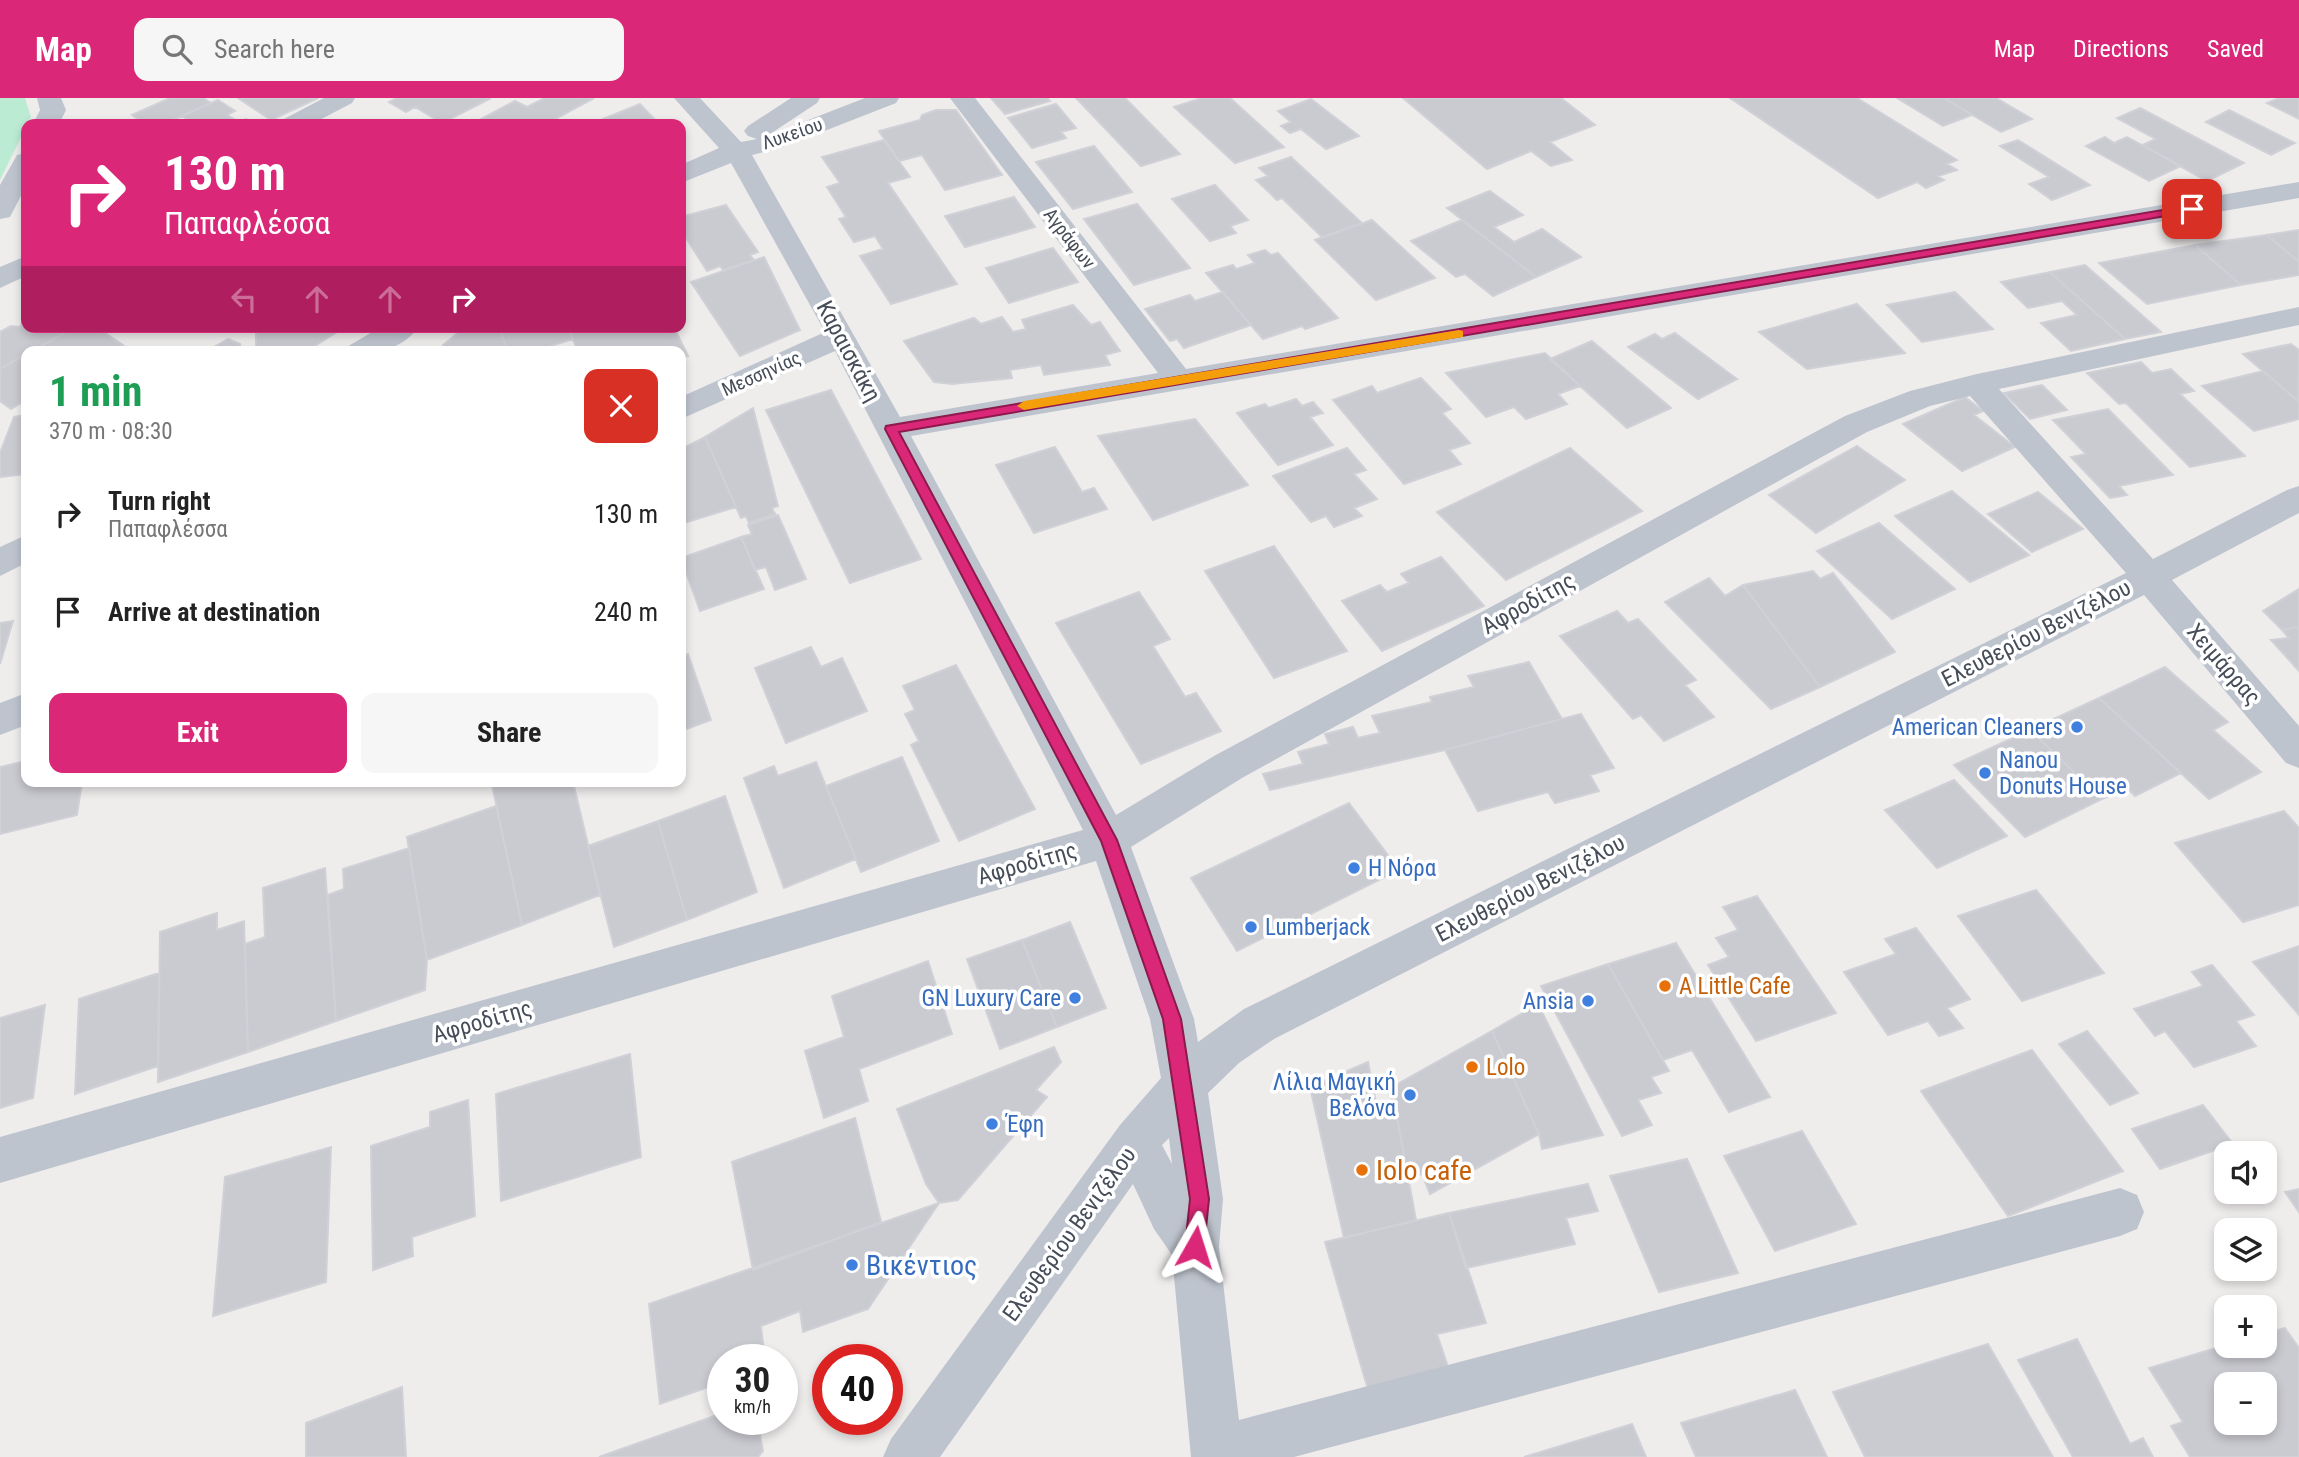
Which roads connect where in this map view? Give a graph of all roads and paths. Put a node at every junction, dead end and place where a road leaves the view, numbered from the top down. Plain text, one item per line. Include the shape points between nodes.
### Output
1 (49, 98) edge
2 (343, 98) edge
3 (686, 98) edge
4 (808, 98) edge
5 (887, 98) edge
6 (962, 98) edge
7 (48, 119) edge
8 (303, 119) edge
9 (735, 151) junction
10 (21, 171) edge
11 (686, 173) edge
12 (2299, 190) edge
13 (0, 211) edge
14 (21, 268) edge
15 (0, 279) edge
16 (2299, 316) edge
17 (393, 333) edge
18 (842, 336) junction
19 (371, 346) edge
20 (1178, 379) junction
21 (1977, 384) junction
22 (686, 407) edge
23 (891, 429) junction
24 (2299, 498) edge
25 (21, 550) edge
26 (0, 563) edge
27 (2149, 577) junction
28 (21, 710) edge
29 (0, 720) edge
30 (2299, 752) edge
31 (1109, 840) junction
32 (1184, 1085) junction
33 (1136, 1141) junction
34 (0, 1160) edge
35 (2120, 1212) dead end
36 (1195, 1247) junction
37 (1216, 1455) edge
38 (909, 1457) edge

1 - 7 street via 53,110
2 - 8 street
3 - 9 street, Καραισκάκη
4 - 9 street via 759,129
5 - 9 street, Λυκείου via 772,142
6 - 20 street, Αγράφων
9 - 11 street
9 - 18 street, Καραισκάκη
10 - 13 street
12 - 20 street
14 - 15 street
16 - 21 street, Αφροδίτης
17 - 19 street
18 - 22 street, Μεσσηνίας
18 - 23 street, Καραισκάκη
20 - 23 street
21 - 27 street, Χειμάρρας
21 - 31 street, Αφροδίτης via 1922,398 1856,424 1228,767
23 - 31 street, Καραισκάκη
24 - 27 street, Ελευθερίου Βενιζέλου
25 - 26 street
27 - 30 street, Χειμάρρας
27 - 32 street, Ελευθερίου Βενιζέλου via 1259,1024 1223,1048
28 - 29 street
31 - 32 street, Καραισκάκη via 1172,1019
31 - 34 street, Αφροδίτης
32 - 33 street, Ελευθερίου Βενιζέλου
32 - 36 street, Καραισκάκη via 1200,1199
33 - 36 street, Καραισκάκη via 1171,1212
33 - 38 street, Ελευθερίου Βενιζέλου
35 - 37 street
36 - 37 street, Καραισκάκη

